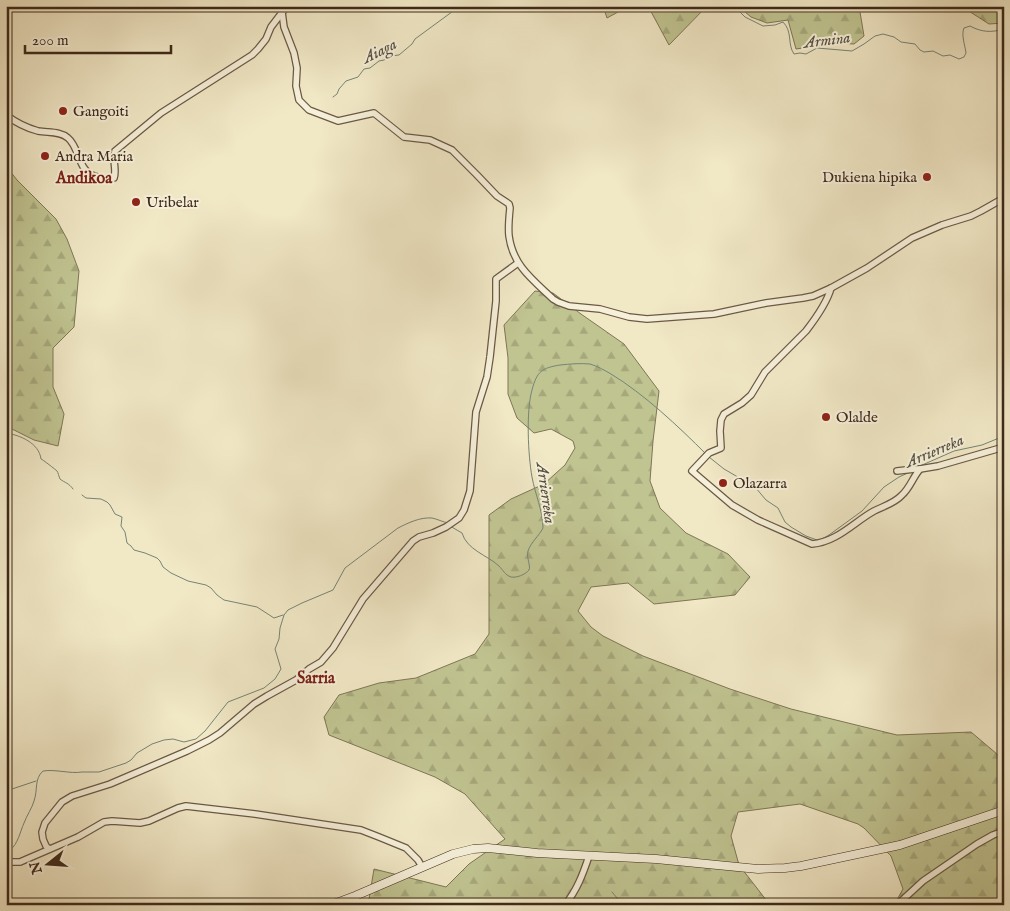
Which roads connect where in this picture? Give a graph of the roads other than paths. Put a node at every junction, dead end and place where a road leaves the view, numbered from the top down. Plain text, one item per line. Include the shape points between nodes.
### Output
1 (287, 6) edge
2 (282, 12) junction
3 (6, 116) edge
4 (1004, 198) edge
5 (518, 263) junction
6 (831, 288) junction
7 (1004, 447) edge
8 (920, 469) junction
9 (897, 471) dead end
10 (1004, 810) edge
11 (1004, 831) edge
12 (49, 849) junction
13 (589, 856) junction
14 (6, 862) edge
15 (422, 867) junction
16 (331, 905) edge
17 (565, 905) edge
18 (897, 905) edge

1 - 2 street
2 - 3 street via 252,55 161,113 115,151 114,178 101,178 88,172 69,139 62,134 37,131
2 - 5 street via 297,68 299,100 309,110 338,121 374,113 404,137 430,140 452,150 509,204 509,237
4 - 6 street via 971,216 912,238
5 - 6 street via 558,302 637,318 714,314 812,296
5 - 12 street via 496,279 488,370 476,412 470,491 458,518 413,541 362,599 333,648 321,662 296,680 254,704 209,740 62,802 42,832
6 - 8 street via 806,331 765,372 751,395 724,414 721,448 707,455 692,471 732,505 812,544 830,540 892,503 911,484
7 - 8 street
8 - 9 street
10 - 13 street via 900,845 785,868 758,869
11 - 18 street via 976,844 922,881
12 - 14 street via 20,862
12 - 15 street via 104,822 140,823 186,806 361,830 406,848
13 - 15 street via 488,848 453,854
13 - 17 street via 581,879
15 - 16 street

